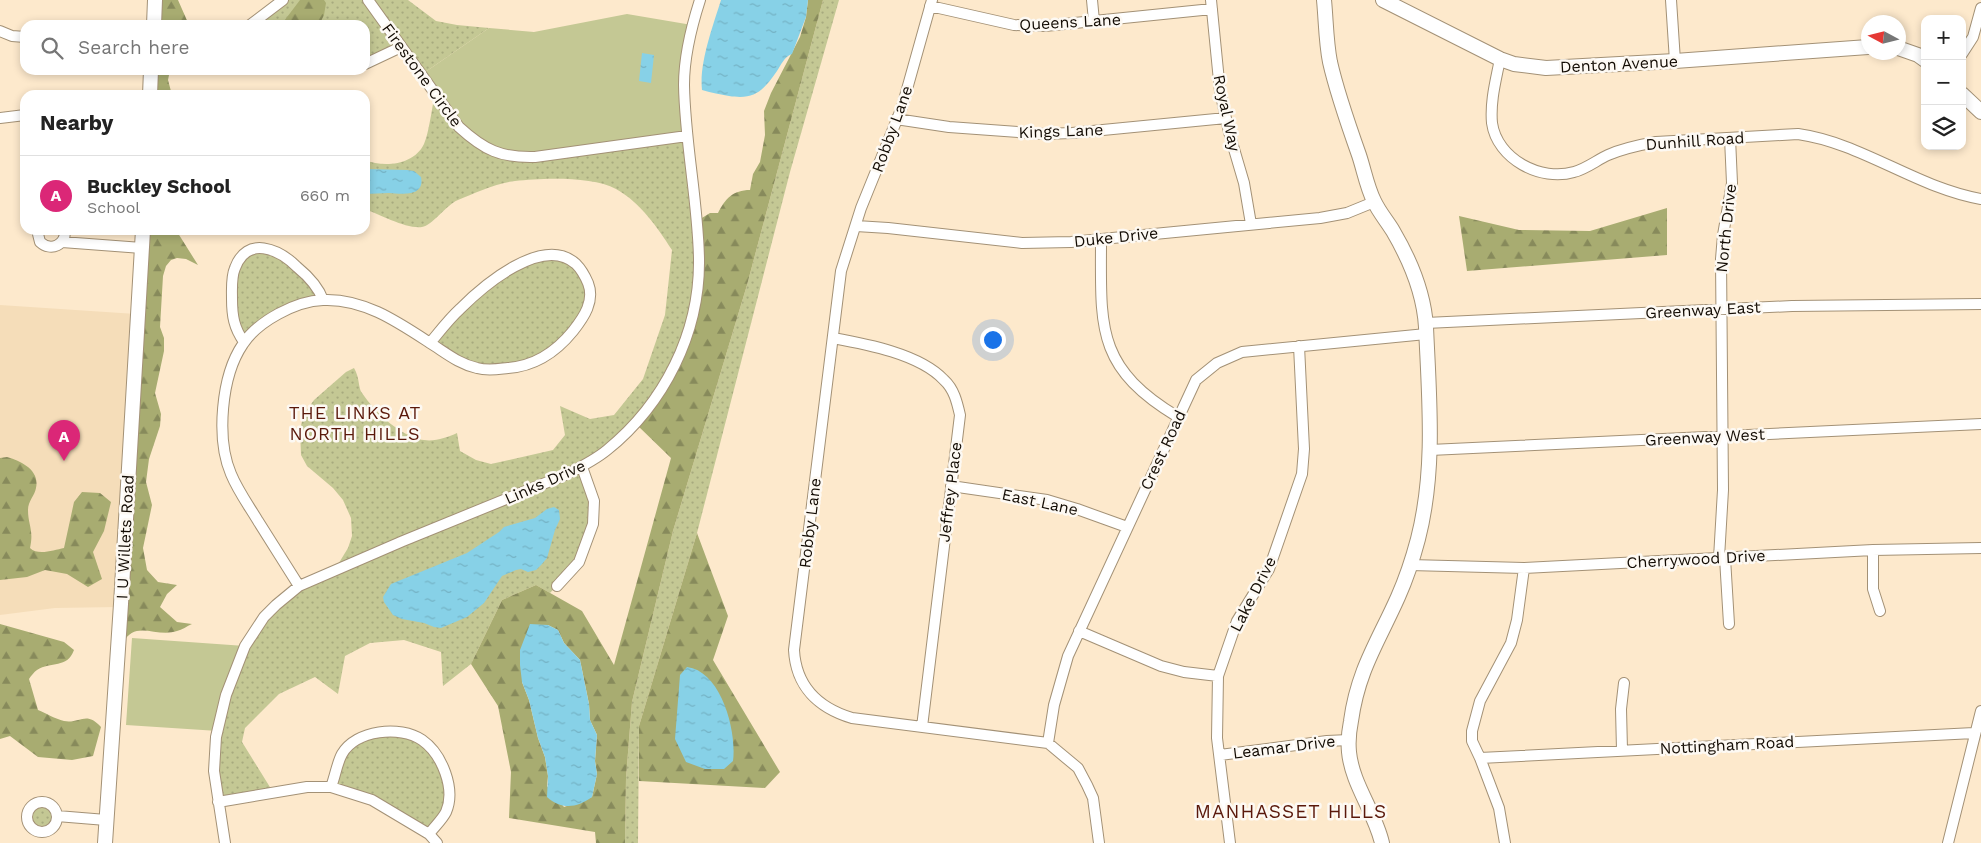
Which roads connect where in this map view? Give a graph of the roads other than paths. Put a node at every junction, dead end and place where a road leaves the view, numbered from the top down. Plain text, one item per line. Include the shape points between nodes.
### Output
1 (155, 0) edge
2 (283, 0) edge
3 (368, 0) edge
4 (700, 0) edge
5 (1092, 0) edge
6 (1324, 0) edge
7 (1384, 0) edge
8 (1671, 0) edge
9 (931, 3) edge
10 (1212, 5) edge
11 (1981, 8) edge
12 (154, 20) edge
13 (257, 20) edge
14 (1094, 21) junction
15 (0, 31) edge
16 (20, 37) edge
17 (401, 47) junction
18 (1861, 48) edge
19 (1966, 48) edge
20 (1906, 51) edge
21 (1921, 57) edge
22 (1500, 58) junction
23 (1675, 61) junction
24 (370, 62) edge
25 (151, 75) edge
26 (150, 90) edge
27 (1966, 98) edge
28 (1981, 112) edge
29 (20, 116) edge
30 (0, 118) edge
31 (1226, 118) junction
32 (896, 119) junction
33 (687, 136) junction
34 (1730, 138) junction
35 (1981, 200) edge
36 (1374, 202) junction
37 (1251, 224) junction
38 (856, 226) junction
39 (38, 235) edge
40 (64, 235) edge
41 (143, 235) edge
42 (1101, 239) junction
43 (62, 242) junction
44 (142, 248) junction
45 (323, 300) junction
46 (1981, 304) edge
47 (1721, 309) junction
48 (1426, 328) junction
49 (833, 338) junction
50 (244, 342) junction
51 (430, 343) junction
52 (1299, 346) junction
53 (1178, 417) junction
54 (1981, 424) edge
55 (1721, 436) junction
56 (1430, 450) junction
57 (582, 467) junction
58 (951, 486) junction
59 (1127, 527) junction
60 (1981, 548) edge
61 (1873, 550) junction
62 (1722, 558) junction
63 (1410, 565) junction
64 (1524, 568) junction
65 (299, 586) junction
66 (557, 586) dead end
67 (1880, 611) dead end
68 (1729, 624) dead end
69 (1079, 632) junction
70 (1218, 676) junction
71 (1624, 683) dead end
72 (1981, 711) edge
73 (922, 727) junction
74 (1974, 733) junction
75 (1349, 740) junction
76 (1048, 743) junction
77 (1622, 750) junction
78 (1220, 755) junction
79 (1480, 758) junction
80 (331, 787) junction
81 (218, 802) junction
82 (58, 816) dead end
83 (106, 820) junction
84 (429, 834) junction
85 (105, 843) edge
86 (225, 843) edge
87 (437, 843) edge
88 (1099, 843) edge
89 (1230, 843) edge
90 (1382, 843) edge
91 (1505, 843) edge
92 (1948, 843) edge

1 - 12 street
2 - 13 street
3 - 17 street, Firestone Circle
4 - 33 street, Links Drive via 687,51 684,84
5 - 14 street
6 - 36 street via 1330,60
7 - 22 street, Denton Avenue
8 - 23 street
9 - 14 street, Queens Lane via 1014,25 1045,26
9 - 32 street, Robby Lane
10 - 14 street, Queens Lane
10 - 31 street, Royal Way via 1220,91
11 - 19 street via 1973,37
15 - 16 street
17 - 24 street
17 - 33 street, Firestone Circle via 459,127 476,143 500,154 535,157
18 - 23 street, Denton Avenue
20 - 21 street
22 - 23 street, Denton Avenue via 1546,68
22 - 34 street, Dunhill Road via 1491,104 1492,125 1510,155 1542,174 1575,172 1632,146
25 - 26 street
27 - 28 street
29 - 30 street
31 - 32 street, Kings Lane via 1044,134 949,127
31 - 37 street, Royal Way via 1244,183
32 - 38 street, Robby Lane
33 - 57 street, Links Drive via 699,258 694,312 686,341 655,401 636,424
34 - 35 street, Dunhill Road via 1815,136 1928,184
34 - 47 street, North Drive via 1732,183 1721,248
36 - 37 street, Duke Drive via 1347,213 1320,218
36 - 48 street via 1408,260 1416,280
37 - 42 street, Duke Drive
38 - 42 street, Duke Drive via 1022,243
38 - 49 street, Robby Lane via 842,271
39 - 43 street via 44,246 53,247
40 - 43 street
41 - 44 street, I U Willets Road
42 - 53 street via 1102,319 1109,345 1132,383
43 - 44 street
44 - 83 street, I U Willets Road
45 - 50 street via 294,306 271,318
45 - 50 street via 320,291 293,262 271,249 251,250 241,257 233,276 234,327
45 - 51 street via 352,303 377,311
46 - 47 street, Greenway East
47 - 48 street, Greenway East
47 - 55 street, North Drive
48 - 52 street, Crest Road
48 - 56 street
49 - 58 street, Jeffrey Place via 896,353 934,370 945,380 960,415
49 - 73 street, Robby Lane via 794,650 795,663 811,694 836,713
50 - 65 street via 232,366 226,391 221,424 223,450 241,494
51 - 51 street via 449,357 478,368 524,367 553,350 583,319 590,294 588,284 576,264 567,258 553,254 535,257 495,278 458,310
52 - 53 street, Crest Road via 1242,352 1217,363 1196,380
52 - 70 street, Lake Drive via 1304,450 1302,474 1269,569 1238,622
53 - 59 street, Crest Road
54 - 55 street, Greenway West
55 - 56 street, Greenway West
55 - 62 street, North Drive
56 - 63 street via 1425,506
57 - 65 street, Links Drive
57 - 66 street via 594,501 593,524 579,562
58 - 59 street, East Lane via 1047,500
58 - 73 street, Jeffrey Place
59 - 69 street, Crest Road
60 - 61 street, Cherrywood Drive
61 - 62 street, Cherrywood Drive
61 - 67 street via 1873,589
62 - 64 street, Cherrywood Drive
62 - 68 street, North Drive
63 - 64 street, Cherrywood Drive
63 - 75 street via 1359,681
64 - 79 street via 1511,643 1474,719 1472,741
65 - 81 street, Links Drive via 276,605 254,631 226,695 216,737 214,771
69 - 70 street via 1161,666
69 - 76 street, Crest Road via 1059,683
70 - 78 street, Lake Drive via 1216,720
71 - 77 street via 1620,709
72 - 74 street
73 - 76 street, Robby Lane
74 - 77 street, Nottingham Road
74 - 92 street
75 - 78 street, Leamar Drive
75 - 90 street via 1351,764
76 - 88 street via 1078,768 1087,785
77 - 79 street, Nottingham Road
78 - 89 street, Lake Drive
79 - 91 street via 1498,808
80 - 81 street via 307,787
80 - 84 street via 372,800
80 - 84 street via 342,754 366,734 395,732 422,740 440,762 449,790 445,813
81 - 86 street, Links Drive
82 - 83 street
83 - 85 street, I U Willets Road
84 - 87 street

